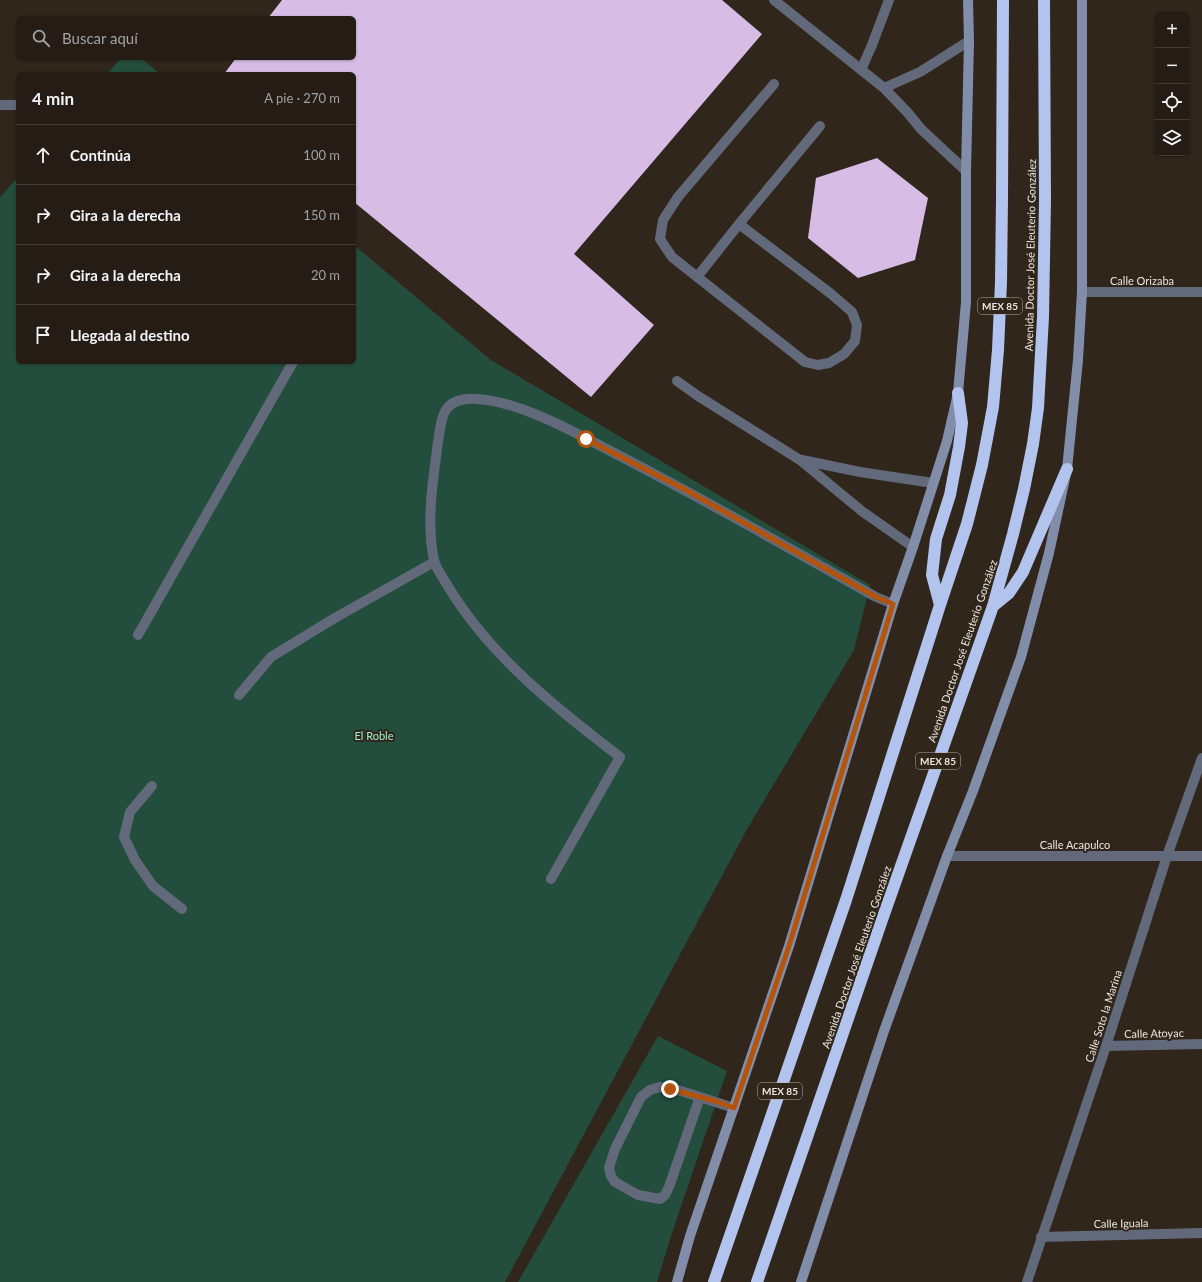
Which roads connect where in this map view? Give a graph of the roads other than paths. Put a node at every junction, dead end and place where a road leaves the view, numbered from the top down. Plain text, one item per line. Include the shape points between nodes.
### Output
1 (774, 0) edge
2 (889, 0) edge
3 (968, 0) edge
4 (1003, 0) edge
5 (1044, 0) edge
6 (1082, 0) edge
7 (969, 40) junction
8 (861, 70) junction
9 (774, 84) dead end
10 (884, 88) junction
11 (0, 105) edge
12 (16, 105) edge
13 (820, 126) dead end
14 (966, 171) junction
15 (739, 224) junction
16 (697, 277) junction
17 (1082, 292) junction
18 (1202, 292) edge
19 (292, 364) edge
20 (677, 381) dead end
21 (958, 393) junction
22 (800, 460) junction
23 (1067, 469) junction
24 (933, 483) junction
25 (913, 547) junction
26 (434, 562) junction
27 (893, 604) junction
28 (940, 605) junction
29 (993, 606) junction
30 (138, 635) dead end
31 (239, 695) dead end
32 (1202, 758) edge
33 (152, 786) dead end
34 (947, 856) junction
35 (1167, 856) junction
36 (1202, 856) edge
37 (551, 879) dead end
38 (182, 909) dead end
39 (1202, 1044) edge
40 (1106, 1046) junction
41 (700, 1098) junction
42 (734, 1108) junction
43 (1202, 1233) edge
44 (1042, 1237) junction
45 (677, 1282) edge
46 (714, 1282) edge
47 (757, 1282) edge
48 (801, 1282) edge
49 (1027, 1282) edge

1 - 8 street
2 - 8 street
3 - 7 street
4 - 28 highway, MEX 85 via 1001,282 993,407 982,466 967,524
5 - 29 highway, Avenida Doctor José Eleuterio González / MEX 85 via 1045,200 1038,408 1024,489
6 - 17 street
7 - 10 street via 920,72
7 - 14 street
8 - 10 street
9 - 16 street via 678,197 663,220 660,239 672,258
10 - 14 street via 921,129
11 - 12 street
13 - 15 street
14 - 21 street via 966,302
15 - 16 street
15 - 16 street via 852,312 857,325 855,341 844,354 829,363 818,365 805,362
17 - 18 street, Calle Orizaba
17 - 23 street
19 - 30 street
20 - 22 street
21 - 24 street via 947,441
21 - 28 highway via 962,422 959,447 950,495 936,539 932,575
22 - 24 street
22 - 25 street via 863,512
23 - 29 highway via 1023,572 1009,593
23 - 34 street via 1049,553 1021,657 973,792
24 - 25 street
25 - 27 street
26 - 27 street via 430,525 434,469 442,418 445,410 452,404 464,399 476,399 521,409 572,431 684,489 876,597
26 - 31 street via 271,657
26 - 37 street via 472,622 502,657 562,712 620,757
27 - 42 street via 789,946
28 - 46 highway, MEX 85 via 846,900
29 - 47 highway, Avenida Doctor José Eleuterio González / MEX 85 via 882,917
32 - 35 street, Calle Soto la Marina
33 - 38 street via 130,812 124,837 135,860 153,886
34 - 35 street, Calle Acapulco
34 - 48 street via 884,1031
35 - 36 street, Calle Acapulco
35 - 40 street, Calle Soto la Marina
39 - 40 street, Calle Atoyac
40 - 44 street, Calle Soto la Marina
41 - 41 street via 660,1087 650,1090 641,1097 611,1161 609,1168 615,1182 638,1195 660,1199 669,1187
41 - 42 street
42 - 45 street
43 - 44 street, Calle Iguala
44 - 49 street, Calle Soto la Marina

